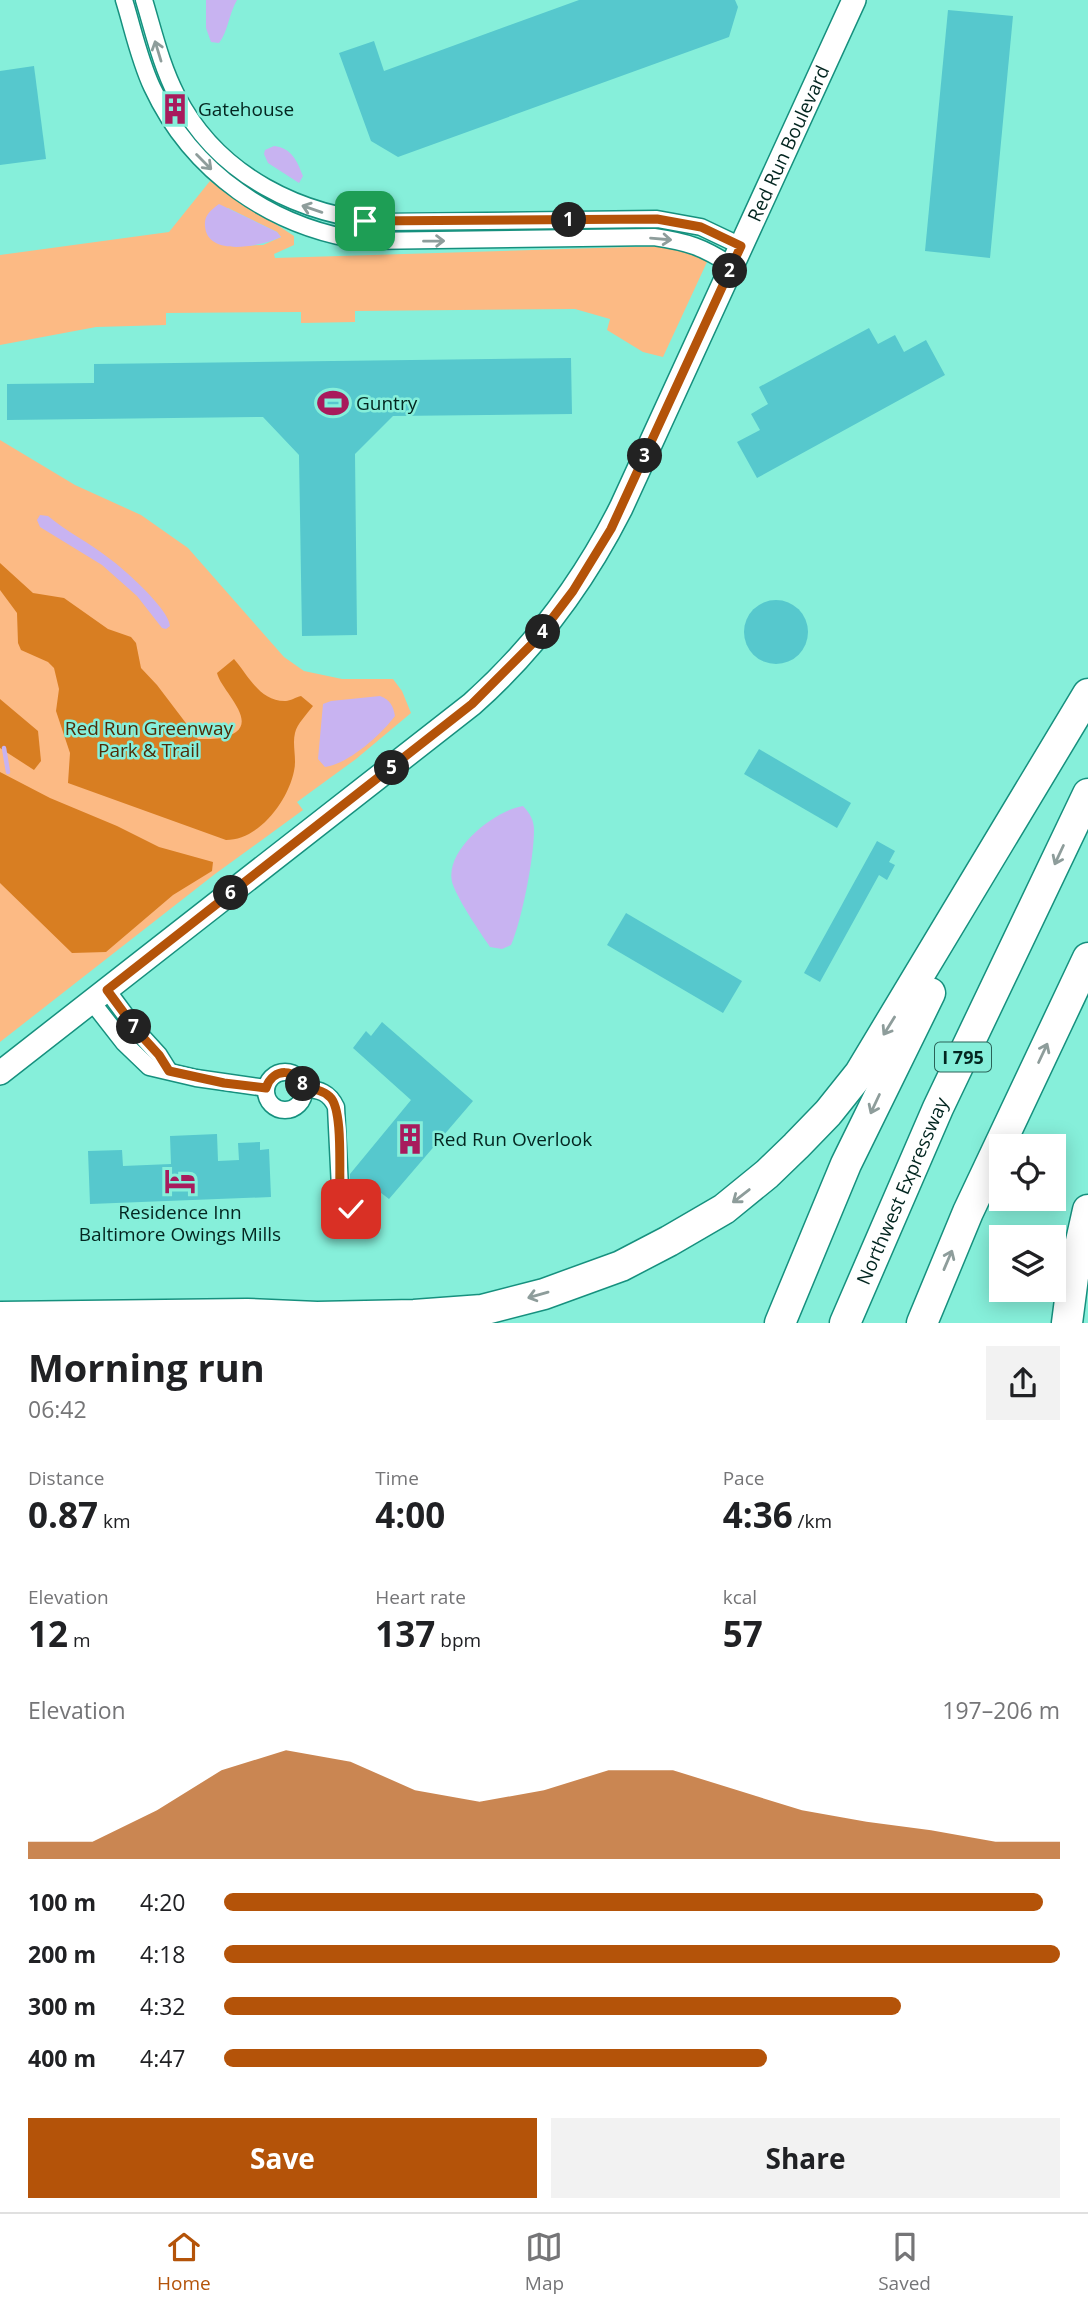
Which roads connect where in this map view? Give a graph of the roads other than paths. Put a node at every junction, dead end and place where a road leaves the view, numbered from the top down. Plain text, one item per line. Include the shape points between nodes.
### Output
1 (124, 0) edge
2 (144, 0) edge
3 (854, 0) edge
4 (736, 256) junction
5 (1088, 695) edge
6 (1088, 794) edge
7 (1088, 958) edge
8 (99, 996) junction
9 (0, 1073) edge
10 (266, 1088) junction
11 (304, 1088) junction
12 (351, 1209) dead end
13 (1088, 1210) edge
14 (0, 1317) edge
15 (69, 1317) junction
16 (138, 1323) edge
17 (780, 1323) edge
18 (845, 1323) edge
19 (922, 1323) edge
20 (1067, 1323) edge

1 -> 4 street via 152,87 189,146 238,192 290,222 365,241 654,237
4 -> 2 street via 701,227 657,219 388,222 306,207 250,178 205,138 169,79
3 - 4 main road, Red Run Boulevard
4 - 8 main road, Red Run Boulevard via 611,529 535,641 472,704
5 -> 15 highway via 860,1073 796,1146 724,1209 621,1266 482,1310 317,1317
5 -> 17 highway via 891,1072
6 -> 18 highway, Northwest Expressway / I 795 via 938,1108
19 -> 7 highway via 968,1212
8 - 9 main road, Red Run Boulevard
8 - 10 street via 138,1032 169,1071
10 - 11 street via 272,1077 282,1072 294,1074
10 - 11 street via 268,1101 277,1110 290,1111 300,1105
11 - 12 street via 324,1092 336,1107 340,1188
13 - 20 highway
14 - 15 highway
15 - 16 highway

